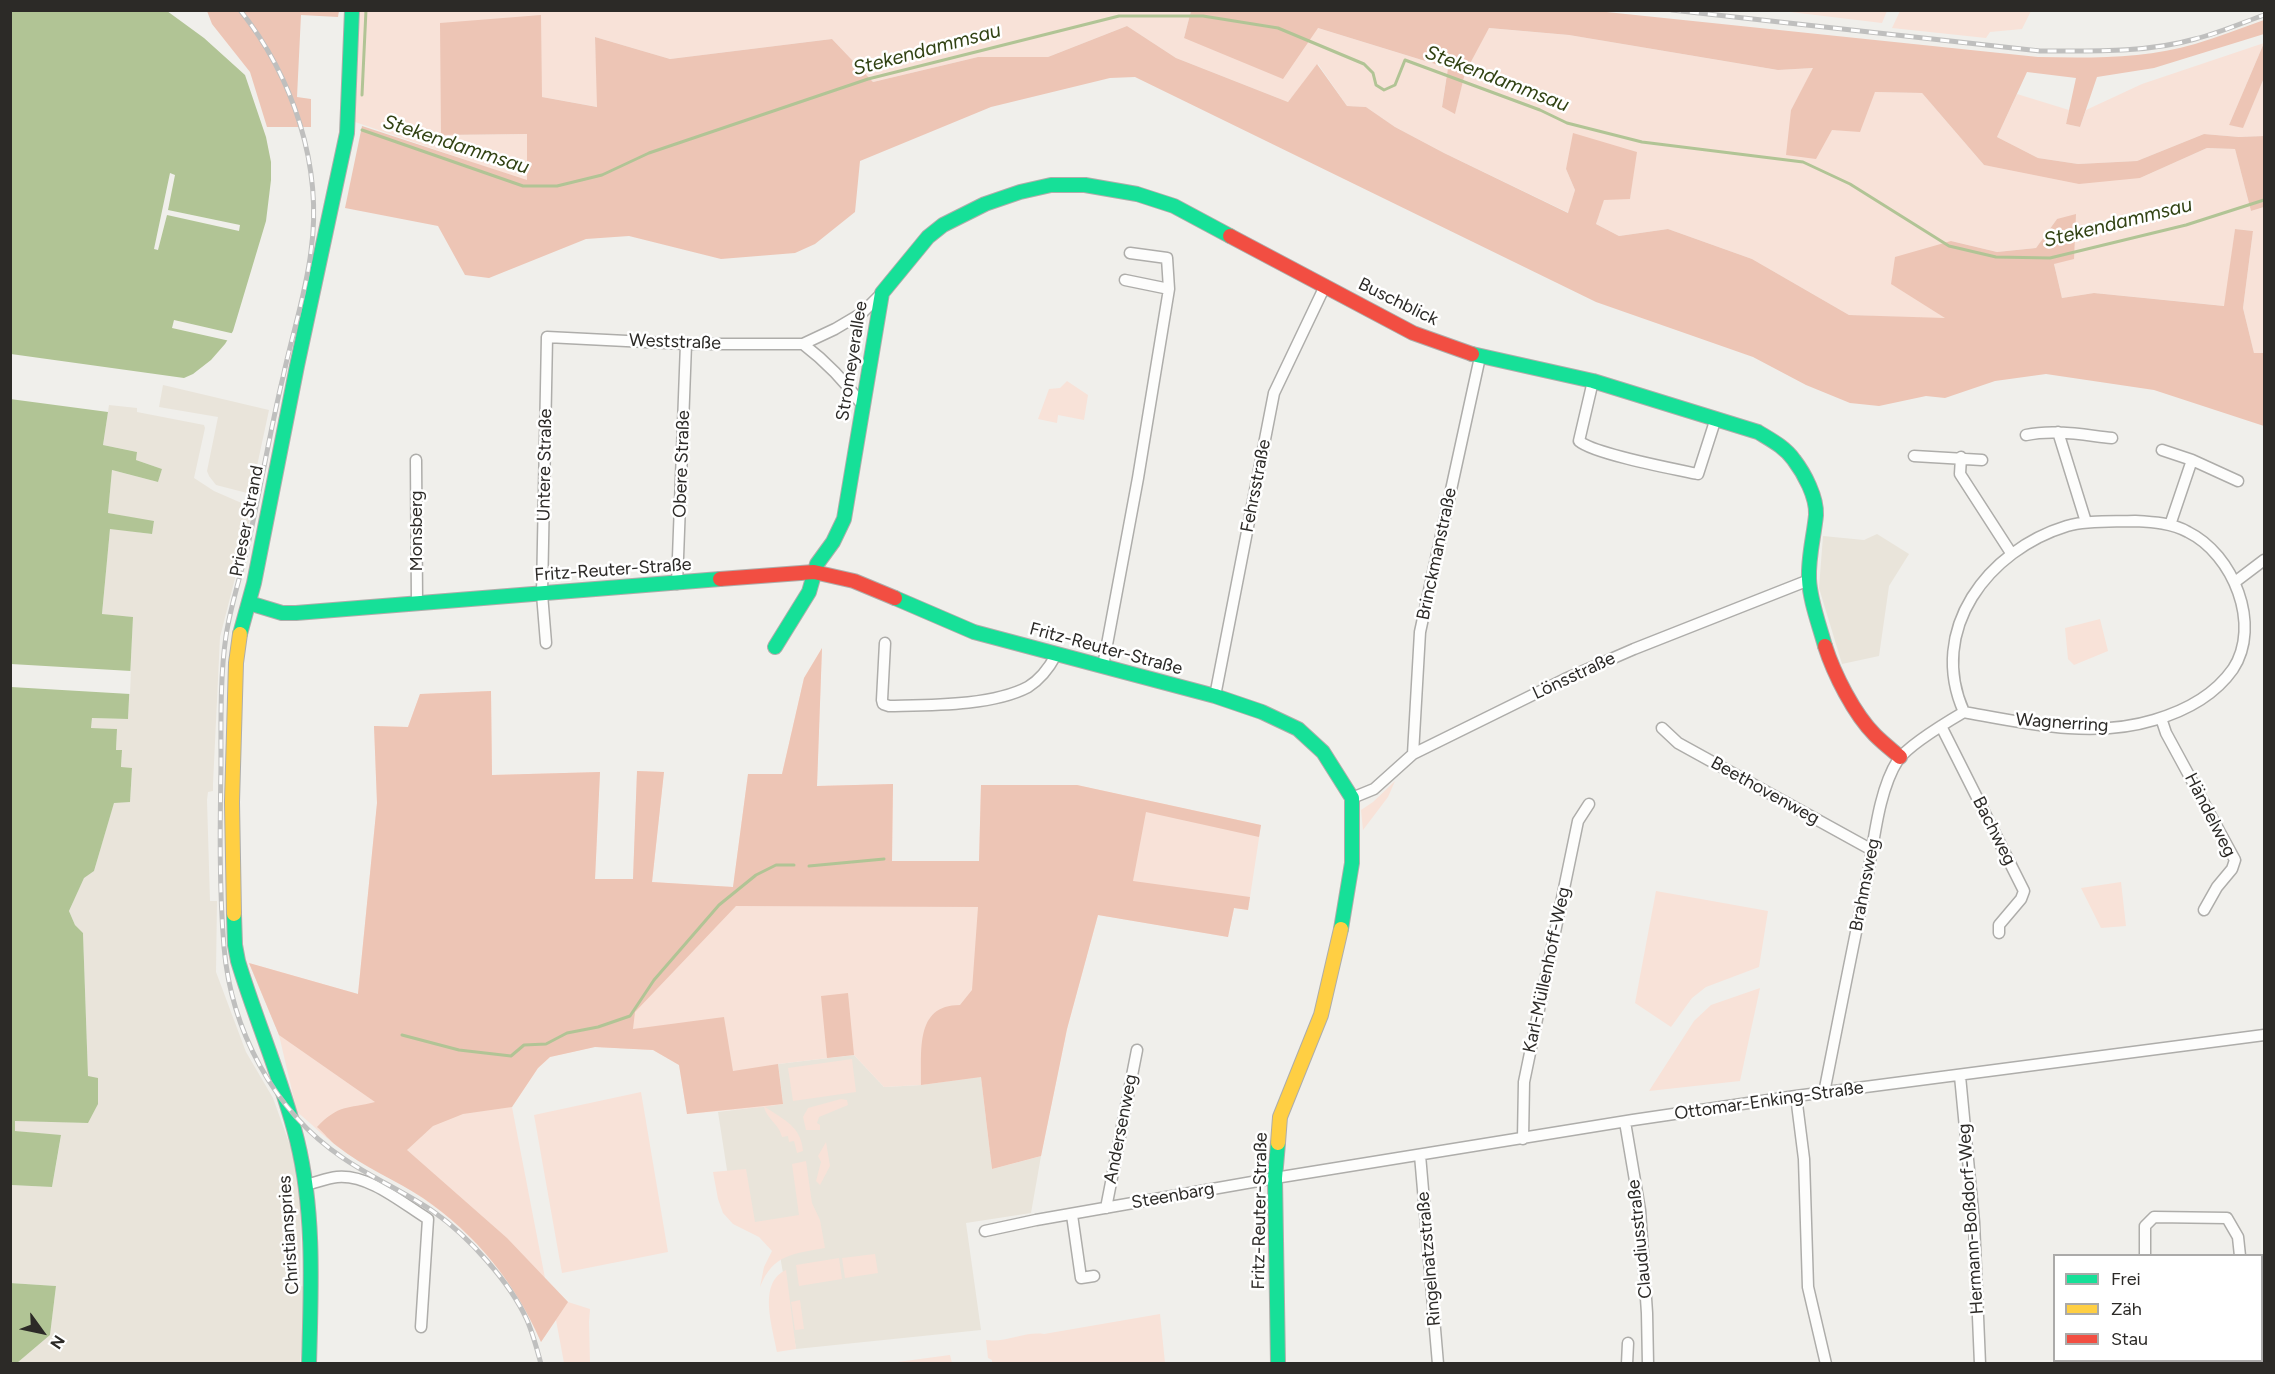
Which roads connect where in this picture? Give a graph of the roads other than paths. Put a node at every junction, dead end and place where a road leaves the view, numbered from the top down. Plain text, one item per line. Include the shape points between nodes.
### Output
1 (352, 10) edge
2 (1200, 220) joint
3 (1130, 253) dead end
4 (1125, 280) dead end
5 (1325, 286) junction
6 (1169, 289) junction
7 (882, 293) junction
8 (547, 337) joint
9 (686, 344) junction
10 (803, 344) junction
11 (1480, 357) junction
12 (1593, 381) junction
13 (863, 406) junction
14 (1716, 418) junction
15 (2058, 432) junction
16 (2026, 435) dead end
17 (2112, 438) dead end
18 (2162, 450) dead end
19 (1914, 456) dead end
20 (1961, 457) junction
21 (1983, 459) dead end
22 (416, 460) dead end
23 (2192, 460) junction
24 (2238, 481) dead end
25 (2086, 522) junction
26 (2170, 525) junction
27 (2011, 553) junction
28 (2265, 560) edge
29 (814, 572) junction
30 (1809, 580) junction
31 (2235, 582) junction
32 (677, 584) junction
33 (542, 594) junction
34 (417, 602) junction
35 (249, 603) junction
36 (546, 643) dead end
37 (885, 643) dead end
38 (775, 647) dead end
39 (1056, 655) junction
40 (1103, 666) junction
41 (1215, 696) junction
42 (1964, 712) junction
43 (2161, 718) junction
44 (1941, 726) junction
45 (1662, 728) dead end
46 (1413, 754) junction
47 (1900, 757) junction
48 (1352, 798) junction
49 (1589, 804) dead end
50 (1872, 850) junction
51 (2204, 910) dead end
52 (1999, 933) dead end
53 (2265, 1035) edge
54 (266, 1038) joint
55 (1137, 1050) dead end
56 (1960, 1076) junction
57 (1824, 1093) junction
58 (1797, 1096) junction
59 (1625, 1122) junction
60 (1523, 1139) junction
61 (1420, 1155) junction
62 (1275, 1178) junction
63 (305, 1185) junction
64 (1106, 1208) junction
65 (1072, 1215) junction
66 (985, 1231) dead end
67 (2145, 1254) edge
68 (2240, 1254) edge
69 (1094, 1276) dead end
70 (421, 1327) dead end
71 (1628, 1343) dead end
72 (1628, 1360) edge
73 (1648, 1360) edge
74 (309, 1364) edge
75 (1278, 1364) edge
76 (1438, 1364) edge
77 (1826, 1364) edge
78 (1980, 1364) edge

1 - 35 street, Prieser Strand via 347,133
2 - 5 street, Buschblick
2 - 7 street, Stromeyerallee via 1174,206 1137,194 1085,185 1051,185 1020,192 943,225 927,237
3 - 6 street via 1167,258
4 - 6 street
5 - 11 street, Buschblick via 1413,333
5 - 41 street, Fehrsstraße via 1274,393
6 - 40 street
7 - 10 street, Weststraße via 862,313
7 - 13 street, Stromeyerallee
8 - 9 street, Weststraße
8 - 33 street, Untere Straße
9 - 10 street, Weststraße
9 - 32 street, Obere Straße
10 - 13 street via 843,378
11 - 12 street, Buschblick
11 - 46 street, Brinckmanstraße via 1420,632
12 - 14 street, Buschblick
12 - 14 street via 1579,441 1584,446 1698,474
13 - 29 street, Stromeyerallee via 844,519
14 - 30 street, Buschblick via 1758,432 1794,459 1811,491 1816,512
15 - 16 street
15 - 17 street
15 - 25 street
18 - 23 street
19 - 20 street
20 - 21 street
20 - 27 street via 1960,474
22 - 34 street, Monsberg
23 - 24 street
23 - 26 street
25 - 26 street, Wagnerring
25 - 27 street, Wagnerring via 2052,531
26 - 31 street, Wagnerring via 2206,543 2218,554
27 - 42 street, Wagnerring via 1975,591 1958,629 1952,652 1953,683
28 - 31 street
29 - 32 street, Fritz-Reuter-Straße
29 - 38 street, Stromeyerallee via 809,592
29 - 39 street, Fritz-Reuter-Straße via 854,581 974,632
30 - 46 street, Lönsstraße via 1565,679
30 - 47 street, Buschblick via 1823,639 1843,688 1869,728
31 - 43 street, Wagnerring via 2243,643 2233,669 2196,703
32 - 33 street, Fritz-Reuter-Straße
33 - 34 street, Fritz-Reuter-Straße
33 - 36 street, Untere Straße
34 - 35 street, Fritz-Reuter-Straße via 296,613
35 - 54 street, Prieser Strand via 236,663 233,914 237,961
37 - 39 street via 882,700 889,706 948,705 1004,695 1029,686 1046,673
39 - 40 street, Fritz-Reuter-Straße
40 - 41 street, Fritz-Reuter-Straße
41 - 48 street, Fritz-Reuter-Straße via 1298,729 1323,752
42 - 43 street, Wagnerring via 2077,728 2133,725
42 - 44 street, Brahmsweg
43 - 51 street, Händelweg via 2235,860
44 - 47 street, Brahmsweg
44 - 52 street, Bachweg via 2024,891 1999,925
45 - 50 street, Beethovenweg via 1678,743
46 - 48 street, Lönsstraße via 1374,789
47 - 50 street, Brahmsweg via 1887,786
48 - 62 street, Fritz-Reuter-Straße via 1352,863 1340,937 1321,1015 1280,1117
49 - 60 street, Karl-Müllenhoff-Weg via 1578,821 1524,1082
50 - 57 street, Brahmsweg
53 - 56 street, Ottomar-Enking-Straße
54 - 63 street, Christianspries via 292,1120
55 - 64 street, Andersenweg
56 - 57 street, Ottomar-Enking-Straße
56 - 78 street, Hermann-Boßdorf-Weg via 1974,1222
57 - 58 street, Ottomar-Enking-Straße
58 - 59 street, Ottomar-Enking-Straße
58 - 77 street via 1804,1159 1808,1287
59 - 60 street, Ottomar-Enking-Straße
59 - 73 street, Claudiusstraße via 1640,1210
60 - 61 street, Ottomar-Enking-Straße
61 - 62 street, Ottomar-Enking-Straße
61 - 76 street, Ringelnatzstraße
62 - 64 street, Steenbarg
62 - 75 street, Fritz-Reuter-Straße
63 - 70 street via 336,1177 354,1178 379,1188 428,1219
63 - 74 street, Christianspries via 311,1276
64 - 65 street, Steenbarg
65 - 66 street, Steenbarg
65 - 69 street via 1081,1278
67 - 68 street via 2145,1226 2154,1217 2164,1217 2227,1218 2238,1237
71 - 72 street, Claudiusstraße
72 - 73 street, Claudiusstraße

